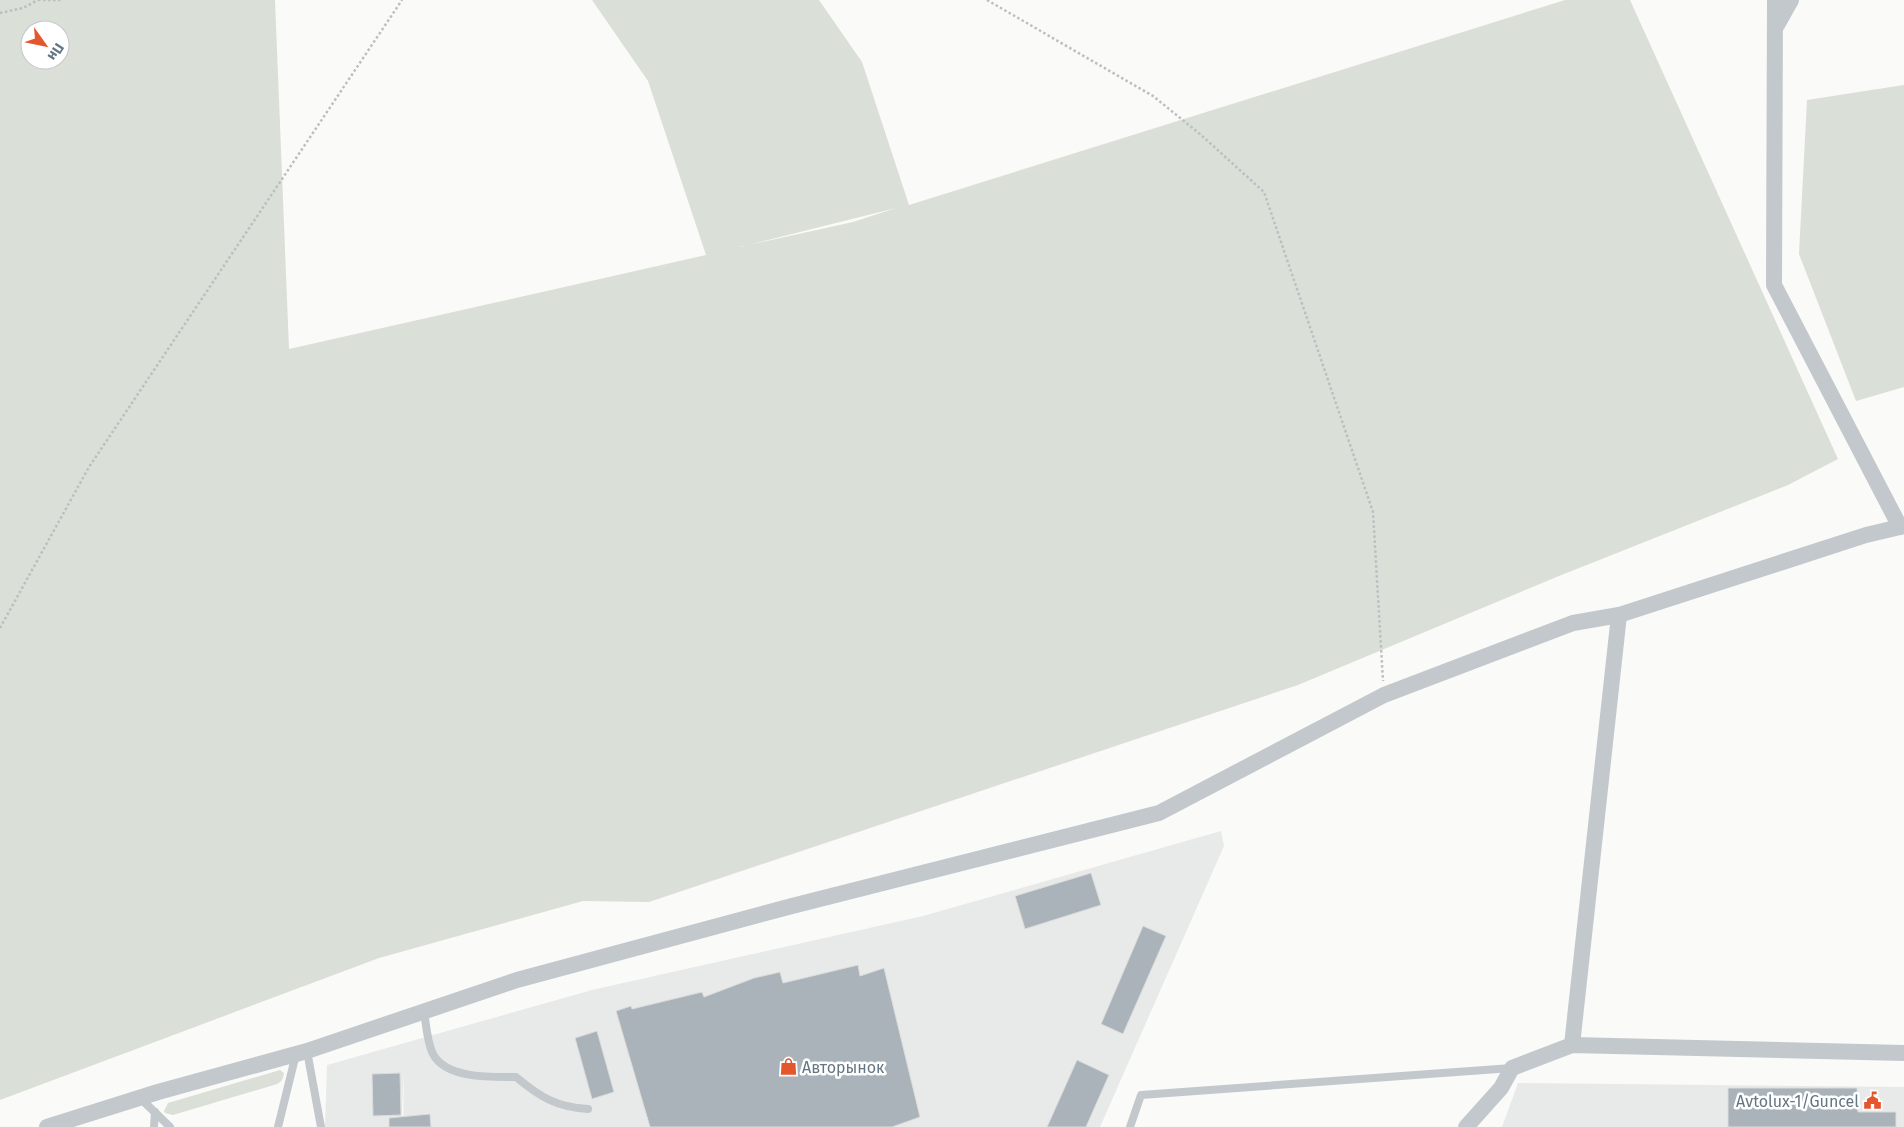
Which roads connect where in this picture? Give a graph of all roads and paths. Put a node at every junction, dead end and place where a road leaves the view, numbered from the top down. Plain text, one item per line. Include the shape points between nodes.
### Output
1 (37, 0) edge
2 (61, 0) edge
3 (402, 0) edge
4 (987, 0) edge
5 (1775, 0) edge
6 (1791, 0) edge
7 (0, 13) edge
8 (1776, 25) junction
9 (1902, 526) edge
10 (1619, 615) junction
11 (0, 628) edge
12 (1384, 695) junction
13 (424, 1012) junction
14 (1572, 1046) junction
15 (301, 1053) junction
16 (1904, 1053) edge
17 (1512, 1068) junction
18 (140, 1098) junction
19 (588, 1109) dead end
20 (155, 1112) junction
21 (47, 1127) edge
22 (154, 1127) edge
23 (170, 1127) edge
24 (278, 1127) edge
25 (321, 1127) edge
26 (1130, 1127) edge
27 (1466, 1127) edge

1 - 2 path
1 - 7 path via 23,8
3 - 11 path via 89,467
4 - 12 path via 1153,96 1264,192 1373,512
5 - 8 street
6 - 8 street
8 - 9 street via 1774,285
9 - 10 street
10 - 12 street via 1572,623
10 - 14 street
12 - 13 street via 1159,813 517,980
13 - 15 street
13 - 19 lane via 433,1054 442,1066 474,1076 516,1077 539,1097 573,1108
14 - 16 street
14 - 17 street
15 - 18 street
15 - 24 lane
15 - 25 lane
17 - 26 lane via 1141,1095
17 - 27 street via 1501,1088
18 - 20 lane
18 - 21 street
20 - 22 lane
20 - 23 lane

